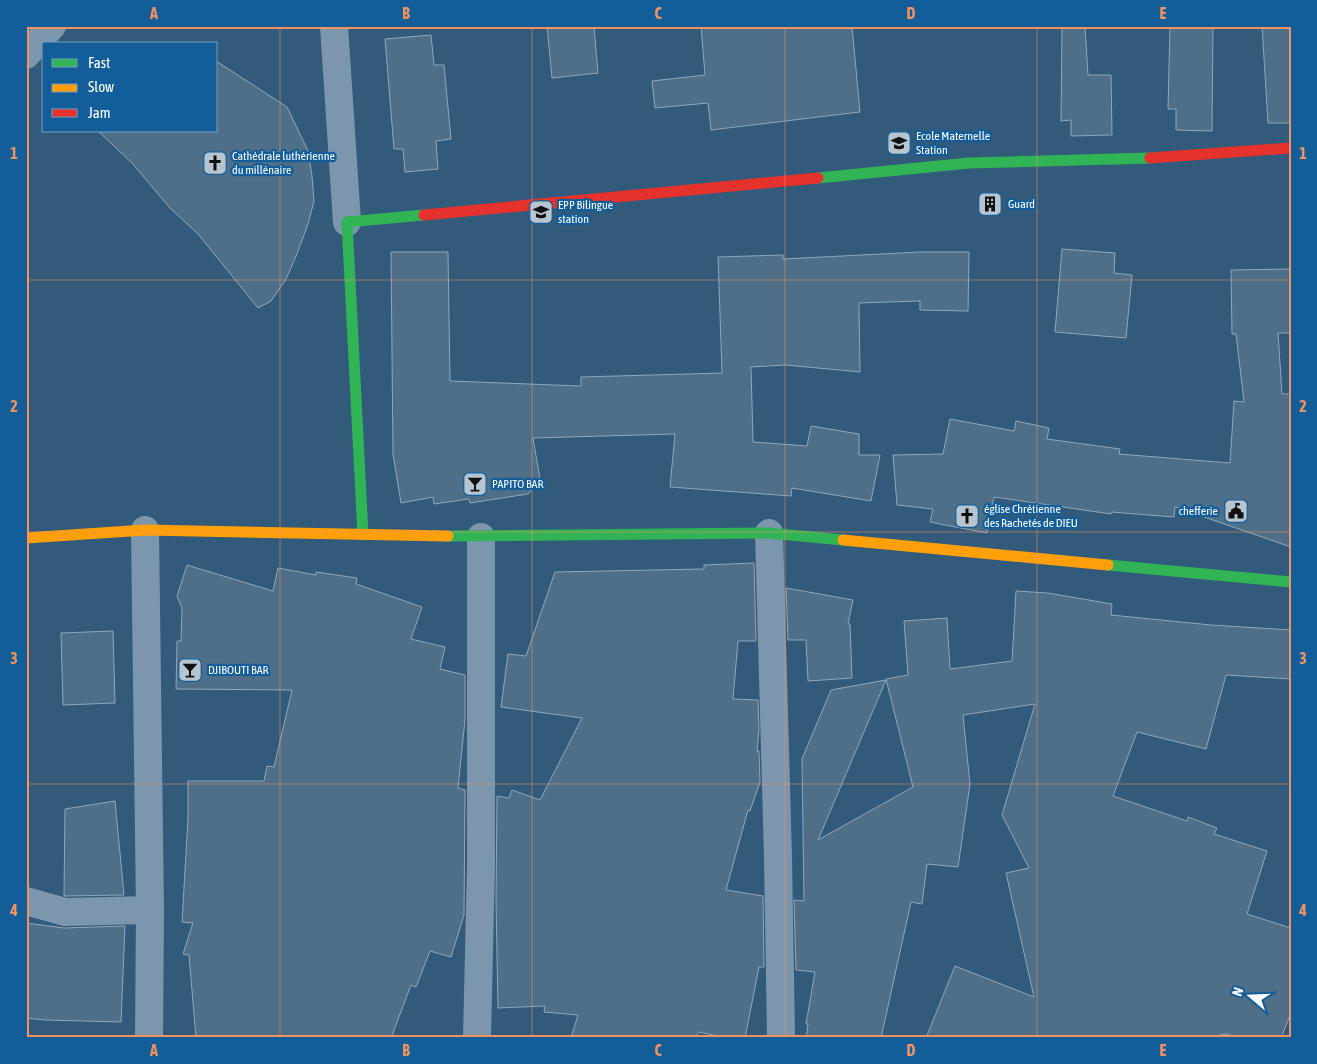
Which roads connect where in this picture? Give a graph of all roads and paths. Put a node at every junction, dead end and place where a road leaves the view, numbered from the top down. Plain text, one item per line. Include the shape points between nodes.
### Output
1 (52, 26) edge
2 (334, 26) edge
3 (26, 55) edge
4 (1291, 148) edge
5 (347, 222) junction
6 (145, 530) junction
7 (769, 533) junction
8 (363, 535) junction
9 (481, 537) junction
10 (26, 538) edge
11 (1291, 582) edge
12 (26, 901) edge
13 (150, 910) junction
14 (149, 1038) edge
15 (477, 1038) edge
16 (781, 1038) edge

1 - 3 street
2 - 5 street
4 - 5 street via 1168,157 969,163
5 - 8 street
6 - 8 street
6 - 10 street
6 - 13 street
7 - 9 street
7 - 11 street
7 - 16 street
8 - 9 street
9 - 15 street via 481,864
12 - 13 street via 65,912
13 - 14 street

